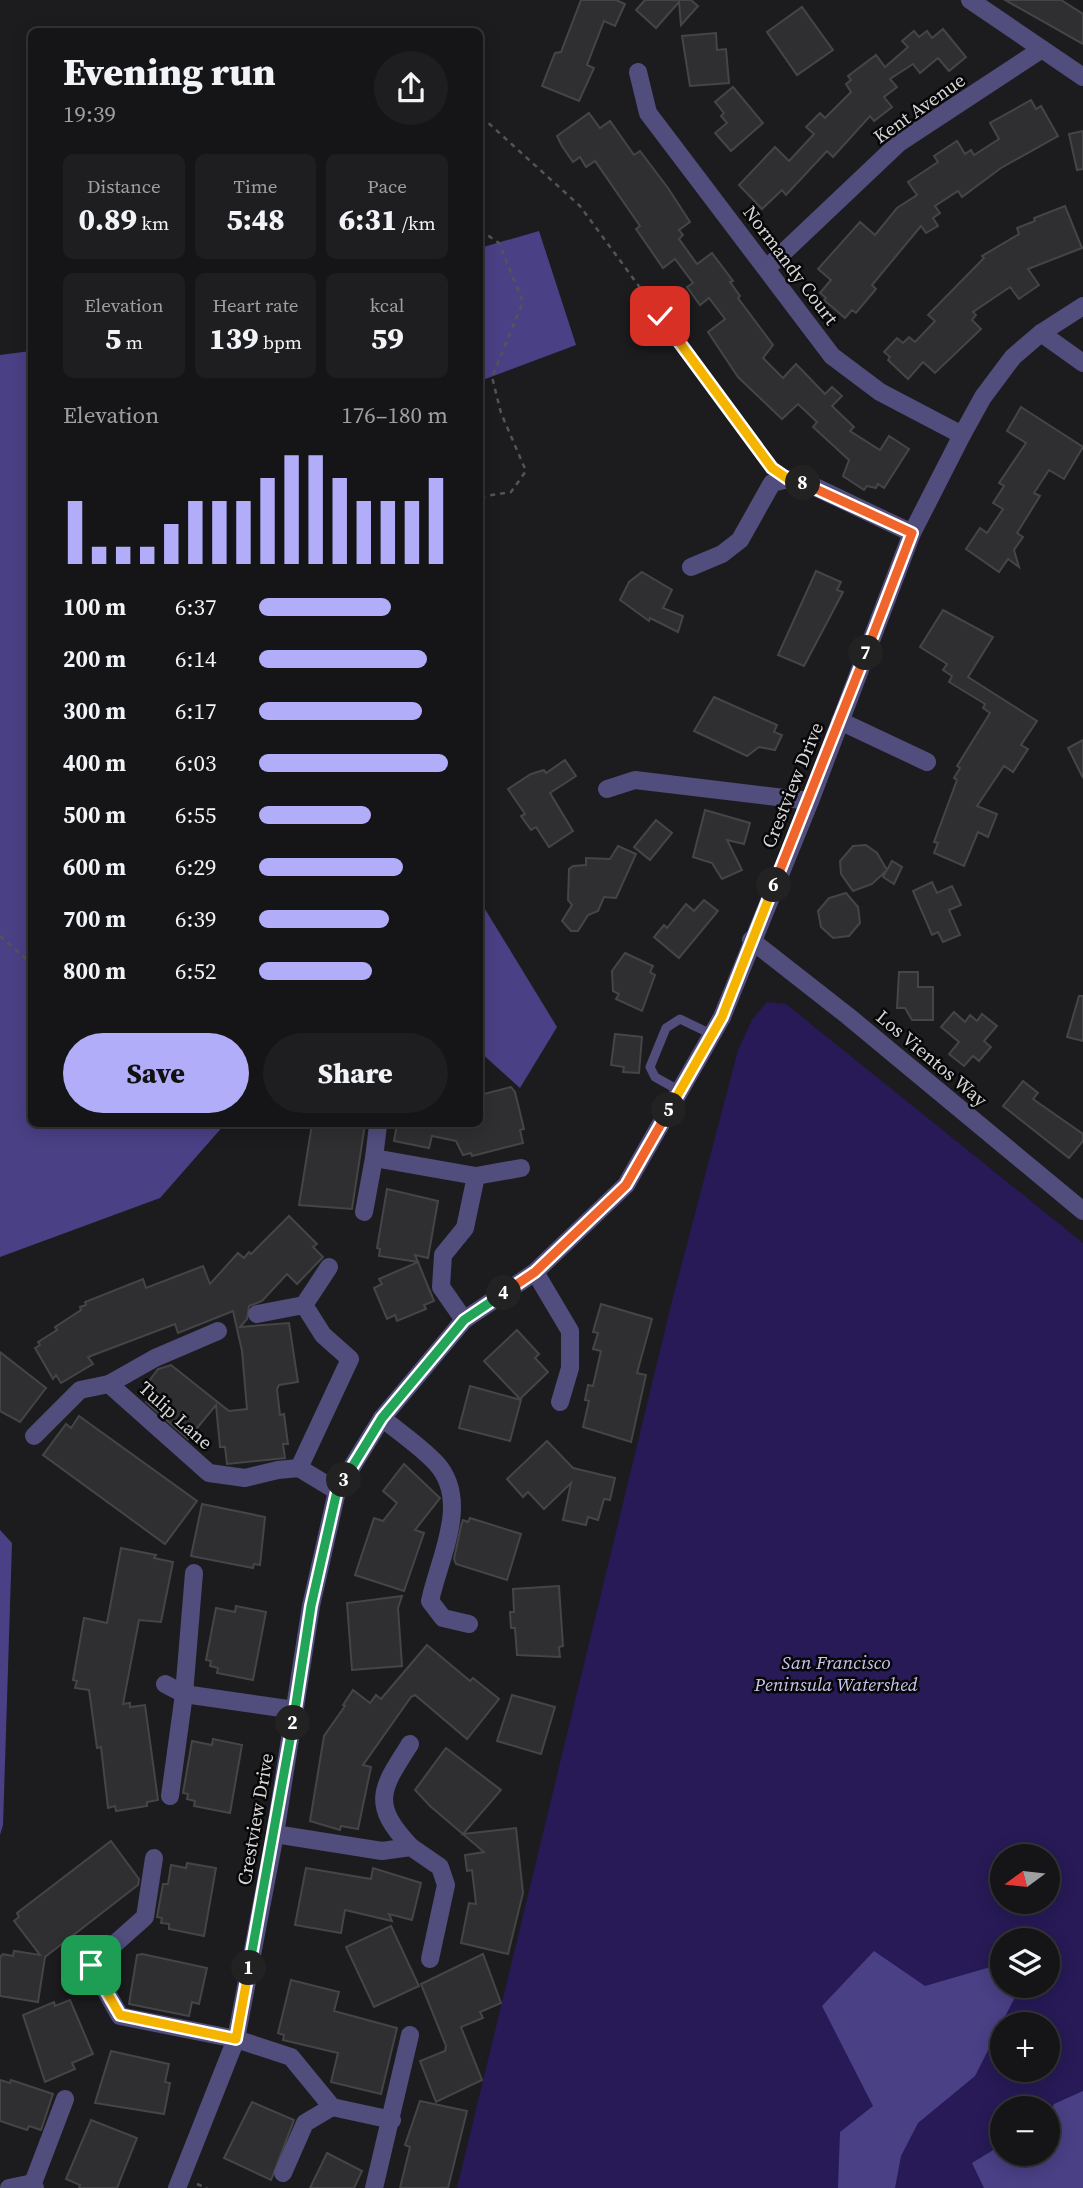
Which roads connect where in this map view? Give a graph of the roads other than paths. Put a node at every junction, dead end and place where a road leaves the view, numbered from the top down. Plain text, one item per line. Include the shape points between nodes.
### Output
1 (971, 0) edge
2 (1042, 49) junction
3 (638, 72) dead end
4 (1083, 77) edge
5 (767, 268) junction
6 (1083, 306) edge
7 (1041, 333) junction
8 (1083, 363) edge
9 (962, 435) junction
10 (912, 533) junction
11 (691, 567) dead end
12 (840, 720) junction
13 (927, 762) dead end
14 (607, 789) dead end
15 (810, 801) junction
16 (751, 940) junction
17 (711, 1034) junction
18 (680, 1091) junction
19 (378, 1127) edge
20 (374, 1158) junction
21 (521, 1168) dead end
22 (476, 1176) junction
23 (1083, 1211) edge
24 (364, 1212) dead end
25 (328, 1267) dead end
26 (535, 1272) junction
27 (304, 1305) junction
28 (257, 1314) dead end
29 (464, 1320) junction
30 (218, 1332) dead end
31 (109, 1384) junction
32 (560, 1402) dead end
33 (382, 1418) junction
34 (34, 1436) dead end
35 (299, 1468) junction
36 (337, 1491) junction
37 (194, 1573) dead end
38 (469, 1624) dead end
39 (165, 1684) dead end
40 (184, 1695) junction
41 (295, 1710) junction
42 (410, 1744) dead end
43 (170, 1796) dead end
44 (275, 1834) junction
45 (411, 1847) junction
46 (154, 1858) dead end
47 (429, 1959) dead end
48 (410, 2035) dead end
49 (236, 2039) junction
50 (65, 2099) dead end
51 (332, 2107) junction
52 (392, 2120) junction
53 (283, 2173) dead end
54 (34, 2186) edge
55 (9, 2188) edge
56 (177, 2188) edge
57 (374, 2188) edge

1 - 2 street
2 - 4 street
2 - 5 street, Kent Avenue via 899,143
3 - 5 street, Normandy Court via 648,113
5 - 9 street, Normandy Court via 832,356 880,392
6 - 7 street, Crestview Drive
7 - 8 street
7 - 9 street, Crestview Drive via 1013,357
9 - 10 street, Crestview Drive
10 - 11 street via 811,485 788,479 772,482 740,540 722,554
10 - 12 street, Crestview Drive
12 - 13 street
12 - 15 street, Crestview Drive
14 - 15 street via 635,780
15 - 16 street, Crestview Drive
16 - 17 street, Crestview Drive
16 - 23 street, Los Vientos Way
17 - 18 street, Crestview Drive
17 - 18 lane via 680,1019 666,1028 650,1067 655,1077
18 - 26 street, Crestview Drive via 626,1185
19 - 20 street
20 - 22 street
20 - 24 street
21 - 22 street
22 - 29 street via 465,1228 443,1255 442,1287
25 - 27 street
26 - 29 street, Crestview Drive
26 - 32 street via 570,1331 570,1368
27 - 28 street
27 - 35 street via 323,1335 350,1359
29 - 33 street, Crestview Drive
30 - 31 street, Tulip Lane via 155,1358
31 - 34 street, Tulip Lane via 80,1391
31 - 35 street, Tulip Lane via 209,1473 245,1479
33 - 36 street, Crestview Drive
33 - 38 street via 437,1464 452,1489 454,1513 430,1601 443,1618
35 - 36 street
36 - 41 street, Crestview Drive via 311,1606
37 - 40 street
39 - 40 street
40 - 41 street
40 - 43 street
41 - 44 street, Crestview Drive
42 - 45 street via 385,1782 385,1807 392,1826
44 - 45 street via 382,1851
44 - 49 street, Crestview Drive
45 - 47 street via 440,1867 446,1885
46 - 49 street via 145,1917 91,1965 120,2015
48 - 52 street
49 - 51 street via 291,2057
49 - 56 street, Crestview Drive
50 - 54 street
51 - 52 street
51 - 53 street via 305,2123
52 - 57 street
54 - 55 street

